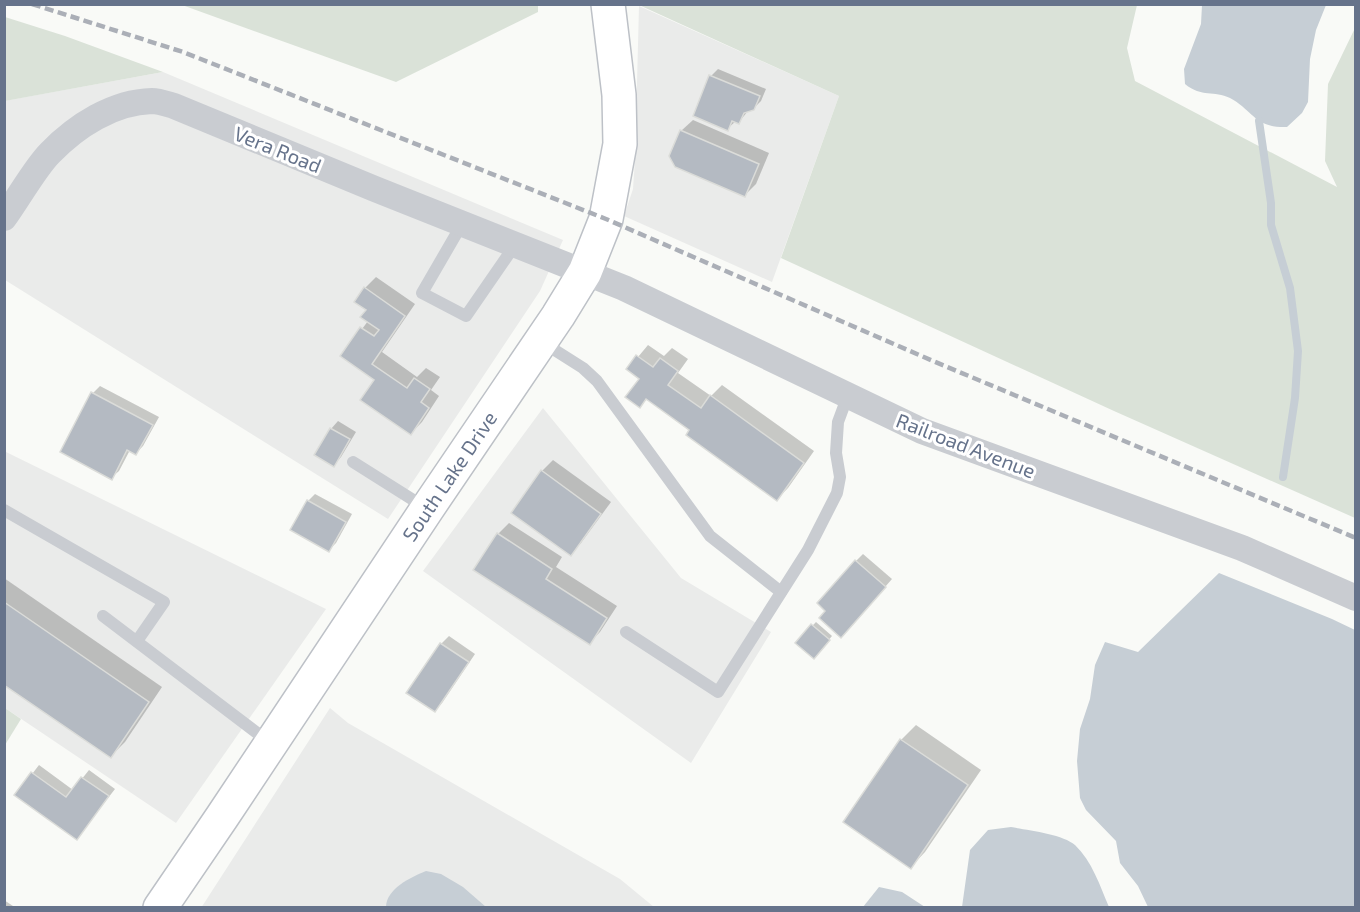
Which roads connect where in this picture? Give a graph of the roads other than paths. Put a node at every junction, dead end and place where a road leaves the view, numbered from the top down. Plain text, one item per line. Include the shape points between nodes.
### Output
1 (608, 4) edge
2 (4, 218) edge
3 (462, 224) junction
4 (515, 245) junction
5 (585, 272) junction
6 (541, 341) junction
7 (848, 396) junction
8 (353, 462) dead end
9 (427, 508) junction
10 (4, 510) edge
11 (781, 592) junction
12 (1356, 598) edge
13 (103, 616) dead end
14 (626, 632) dead end
15 (136, 641) junction
16 (270, 742) junction
17 (160, 908) edge

1 - 5 main road, South Lake Drive via 619,95 620,144 606,219
2 - 3 street, Vera Road via 49,153 82,127 106,111 154,101
3 - 4 street, Vera Road
3 - 4 lane via 422,293 466,316
4 - 5 street, Vera Road
5 - 6 main road, South Lake Drive
5 - 7 street, Railroad Avenue
6 - 9 main road, South Lake Drive
6 - 11 lane via 584,368 597,381 710,536
7 - 11 lane via 837,422 837,493
7 - 12 street, Railroad Avenue via 922,431 1242,548
8 - 9 lane
9 - 16 main road, South Lake Drive
10 - 15 lane via 164,602
11 - 14 lane via 718,692
13 - 15 lane
15 - 16 lane
16 - 17 main road, South Lake Drive

